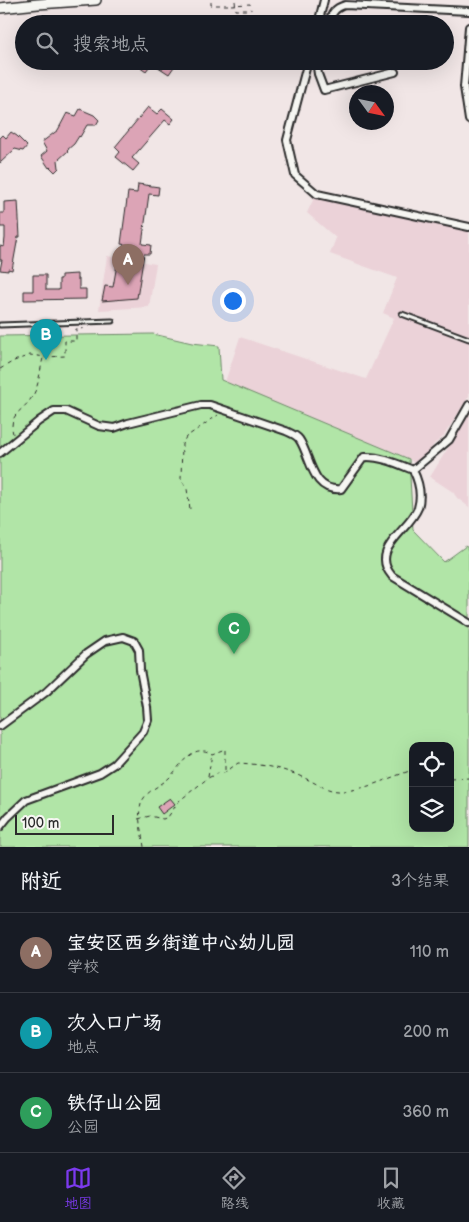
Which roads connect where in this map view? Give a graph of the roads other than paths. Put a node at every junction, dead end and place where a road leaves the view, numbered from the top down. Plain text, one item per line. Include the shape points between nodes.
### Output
1 (96, 0) edge
2 (324, 0) edge
3 (0, 8) edge
4 (469, 11) edge
5 (320, 15) edge
6 (332, 15) edge
7 (469, 27) edge
8 (306, 70) edge
9 (317, 70) edge
10 (395, 72) dead end
11 (466, 88) edge
12 (469, 120) edge
13 (469, 227) edge
14 (402, 314) dead end
15 (112, 321) dead end
16 (0, 325) edge
17 (469, 339) edge
18 (469, 405) edge
19 (0, 453) edge
20 (413, 470) junction
21 (469, 623) edge
22 (0, 726) edge
23 (0, 827) edge

1 - 3 main road
2 - 5 street
4 - 6 street via 345,5 338,7
7 - 11 street
8 - 13 street via 287,140 295,175 317,194
9 - 10 street via 324,90
11 - 12 street
14 - 17 lane
15 - 16 lane
18 - 20 street via 449,440
19 - 20 street via 49,414 60,410 99,426 114,428 210,404 297,437 312,470 321,483 333,490 340,488 364,457 372,456
20 - 21 street via 420,494 418,508 387,549 386,568 392,576
22 - 23 street via 46,692 86,654 105,641 123,637 134,641 139,650 147,707 148,720 143,732 114,764 100,773 26,800

